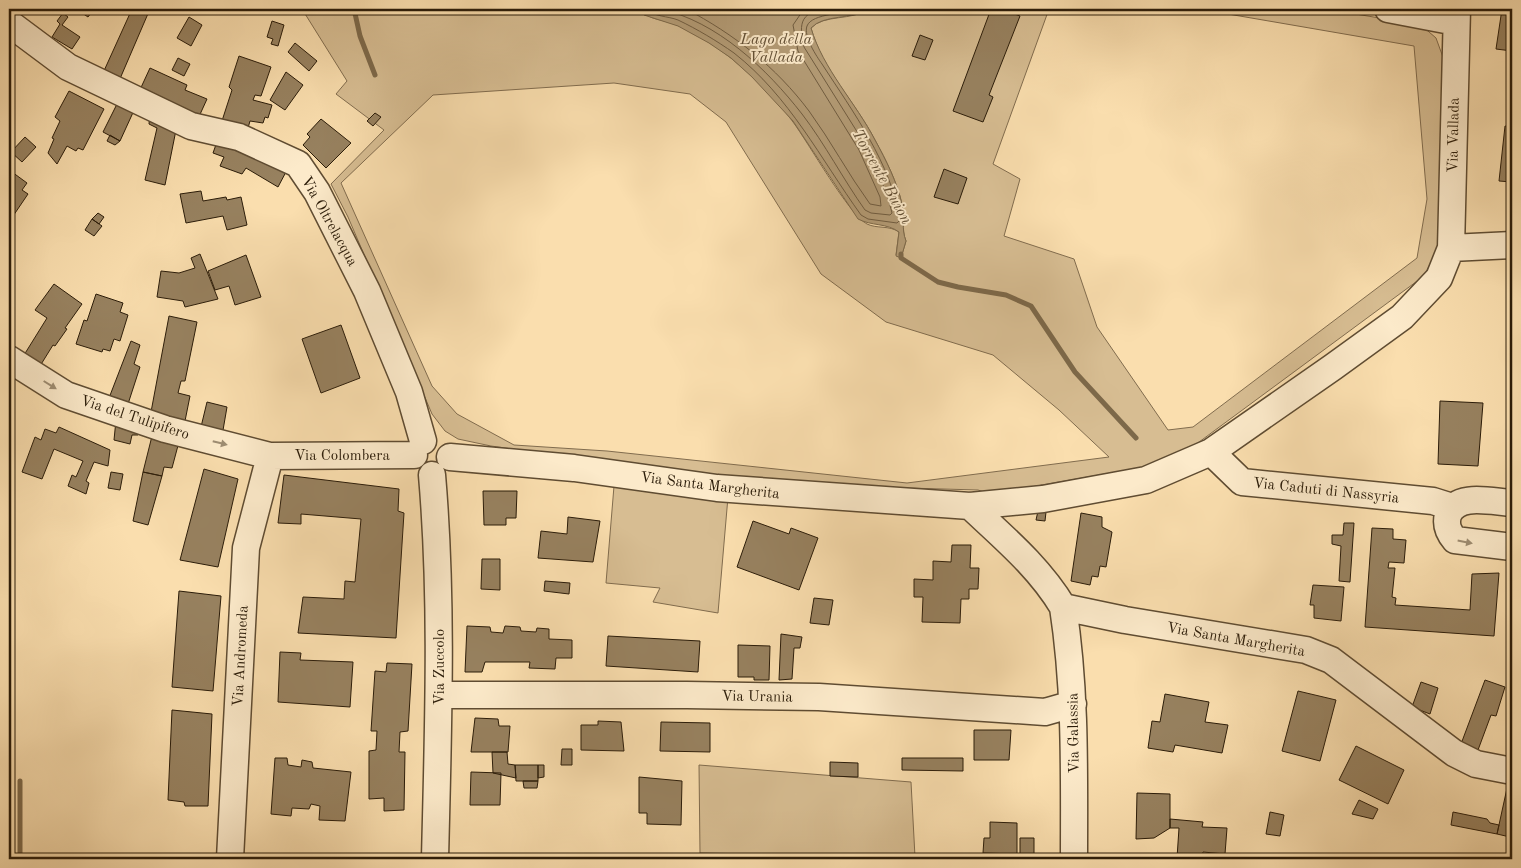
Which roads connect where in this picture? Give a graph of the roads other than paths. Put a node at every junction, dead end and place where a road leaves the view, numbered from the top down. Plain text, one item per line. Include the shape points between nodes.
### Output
1 (1388, 9) edge
2 (1457, 15) edge
3 (9, 23) edge
4 (1512, 245) edge
5 (1451, 248) junction
6 (9, 359) edge
7 (419, 448) junction
8 (1211, 452) junction
9 (270, 456) junction
10 (441, 466) junction
11 (1512, 503) edge
12 (970, 506) junction
13 (1452, 507) junction
14 (1512, 547) edge
15 (1063, 607) junction
16 (440, 695) junction
17 (1073, 704) junction
18 (1512, 771) edge
19 (230, 859) edge
20 (435, 859) edge
21 (1074, 859) edge

1 - 2 street, Via Vallada
2 - 5 street, Via Vallada
3 - 7 street, Via Oltrelacqua via 68,67 191,126 239,137 298,164 317,192 367,290 409,392
4 - 5 street
5 - 8 street, Via Santa Margherita via 1439,278 1402,317
6 -> 9 street, Via del Tulipifero via 66,395 165,429
7 - 9 street, Via Colombera
7 - 10 street, Via Colombera via 430,439 440,441 446,446
8 - 12 street, Via Santa Margherita via 1146,480 1043,499
8 - 13 street, Via Caduti di Nassyria via 1242,482 1433,501
9 - 19 street, Via Andromeda via 246,548
10 - 12 street, Via Santa Margherita via 574,468 717,488
10 - 16 street, Via Zuccolo via 437,533
11 - 13 street via 1466,500
12 - 15 street via 1028,560
13 -> 14 street via 1447,518 1448,531 1455,540
15 - 17 street, Via Galassia
15 - 18 street, Via Santa Margherita via 1306,650 1331,660 1454,753 1476,764
16 - 17 street, Via Urania via 820,697 1045,712
16 - 20 street, Via Zuccolo
17 - 21 street, Via Galassia

